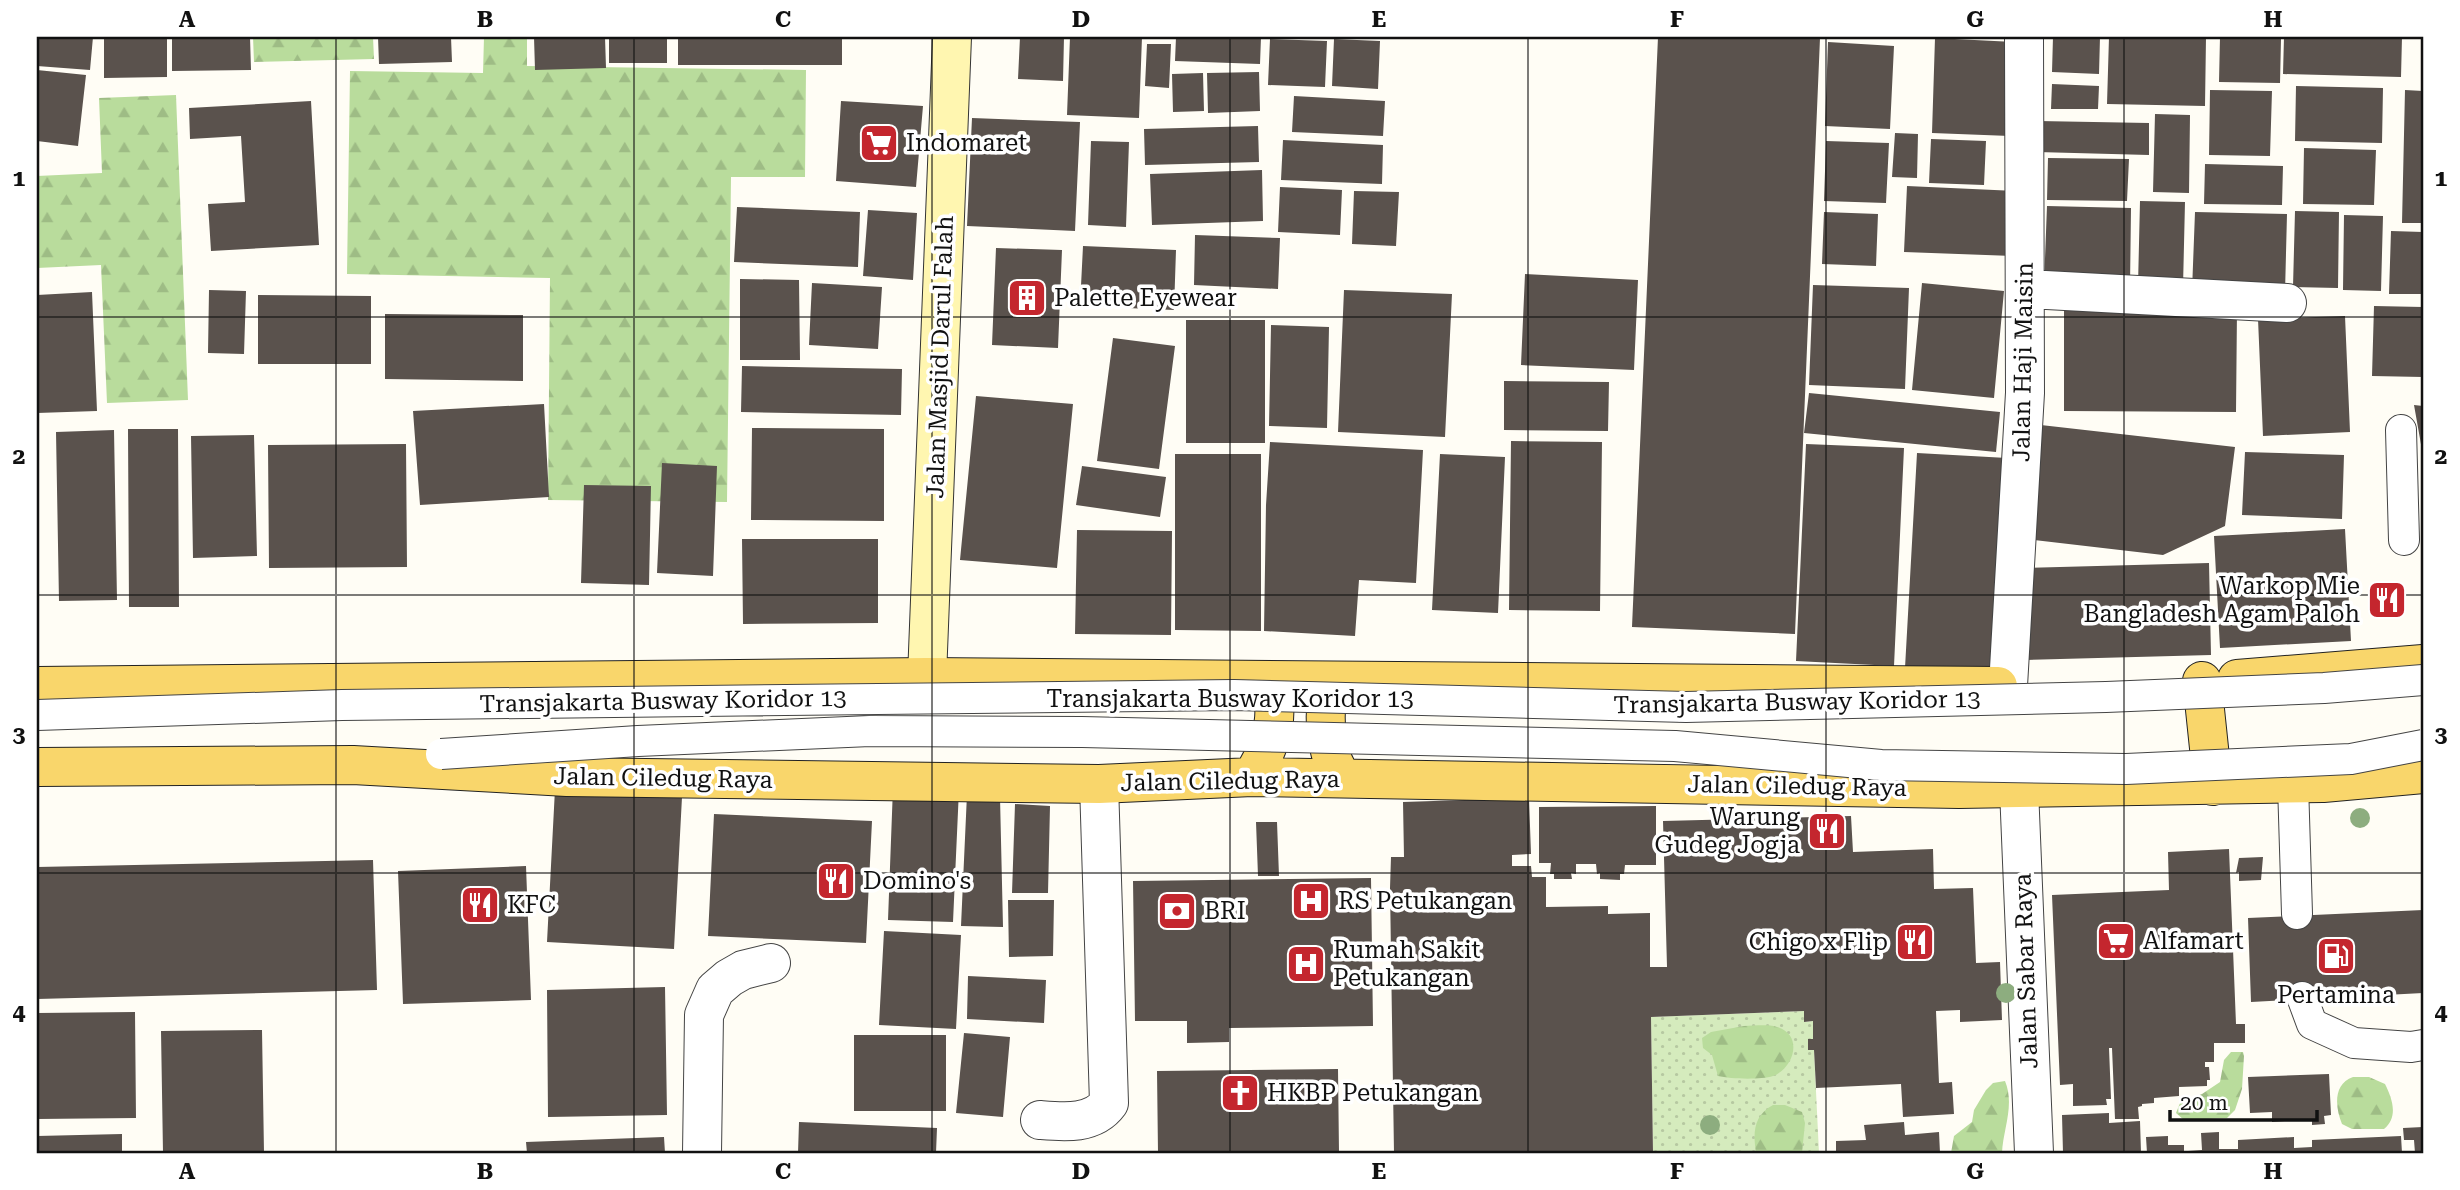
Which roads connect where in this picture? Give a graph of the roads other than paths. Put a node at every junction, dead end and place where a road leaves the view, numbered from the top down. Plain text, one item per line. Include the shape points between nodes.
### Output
1 (952, 37) edge
2 (2024, 37) edge
3 (2026, 289) junction
4 (2287, 303) dead end
5 (2401, 430) dead end
6 (2404, 540) dead end
7 (2423, 664) edge
8 (928, 677) junction
9 (2423, 680) edge
10 (1262, 681) junction
11 (1341, 681) junction
12 (2202, 681) junction
13 (37, 686) edge
14 (2008, 687) junction
15 (37, 715) edge
16 (2423, 745) edge
17 (353, 765) junction
18 (37, 767) edge
19 (2423, 774) edge
20 (1252, 777) junction
21 (1343, 779) junction
22 (1099, 784) junction
23 (2293, 784) junction
24 (2213, 786) junction
25 (2019, 789) junction
26 (2297, 914) dead end
27 (771, 963) dead end
28 (2302, 997) dead end
29 (2423, 1045) edge
30 (1040, 1120) dead end
31 (702, 1153) edge
32 (2034, 1153) edge

1 - 8 street, Jalan Masjid Darul Falah
2 - 3 street, Jalan Haji Maisin
3 - 4 street
3 - 14 street, Jalan Haji Maisin via 2025,393
5 - 6 lane
7 - 12 main road
8 - 10 main road
8 - 13 main road
9 - 15 lane, Transjakarta Busway Koridor 13, bridge via 2106,697 1686,707 1234,695 342,705
10 - 11 main road
10 - 20 main road via 1271,694 1273,728 1268,749
11 - 14 main road
11 - 21 main road via 1332,689 1326,728 1331,760
12 - 14 main road
12 - 24 main road
16 - 17 lane, Transjakarta Busway Koridor 13, bridge via 2351,760 2126,769 1881,765 1675,746 870,731 441,754
17 - 18 main road, Jalan Ciledug Raya
17 - 22 main road, Jalan Ciledug Raya via 567,777
19 - 23 main road, Jalan Ciledug Raya
20 - 21 main road, Jalan Ciledug Raya
20 - 22 main road, Jalan Ciledug Raya
21 - 25 main road, Jalan Ciledug Raya
22 - 30 street via 1109,1103 1086,1119 1069,1123
23 - 24 main road, Jalan Ciledug Raya
23 - 26 lane
24 - 25 main road, Jalan Ciledug Raya
25 - 32 street, Jalan Sabar Raya
27 - 31 street via 729,978 715,990 704,1015
28 - 29 lane via 2312,1024 2354,1043

